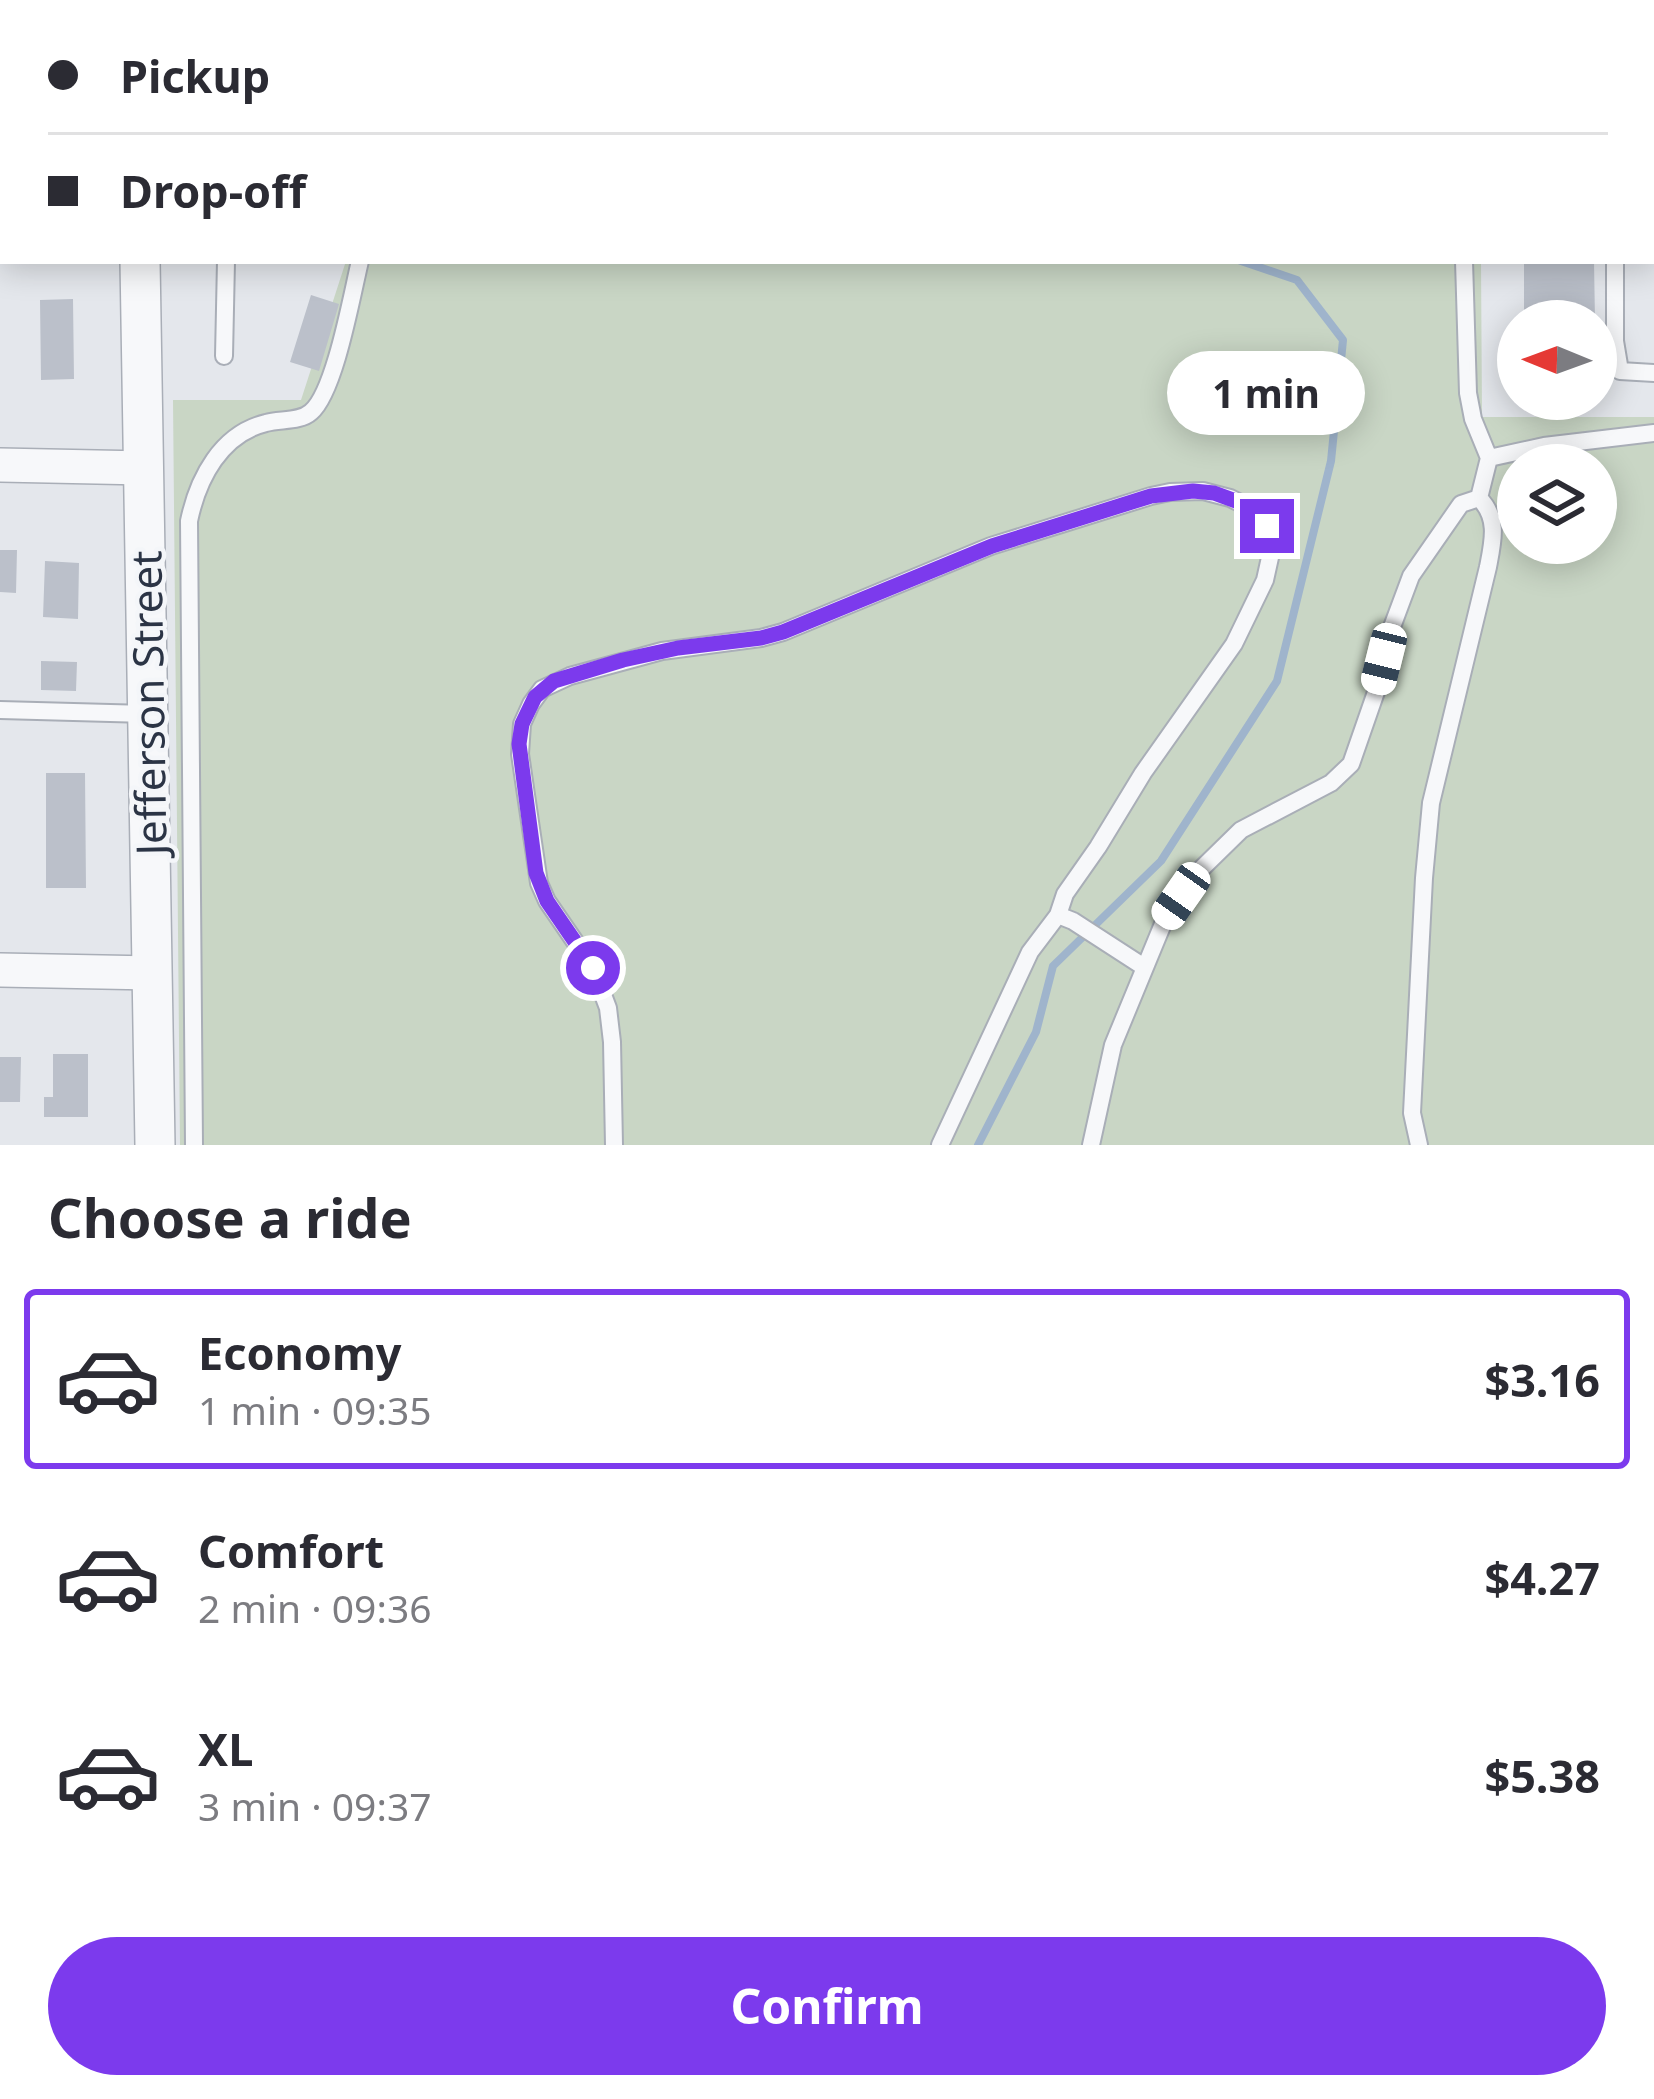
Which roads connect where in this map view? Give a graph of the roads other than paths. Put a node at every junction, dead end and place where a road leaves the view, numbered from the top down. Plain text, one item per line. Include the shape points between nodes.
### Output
1 (140, 264) edge
2 (226, 264) edge
3 (358, 264) edge
4 (1464, 264) edge
5 (1615, 264) edge
6 (224, 356) dead end
7 (1654, 373) edge
8 (1654, 433) edge
9 (1489, 458) junction
10 (0, 465) edge
11 (145, 468) junction
12 (1479, 498) junction
13 (0, 710) edge
14 (148, 714) junction
15 (1065, 918) junction
16 (1144, 967) junction
17 (0, 970) edge
18 (154, 973) junction
19 (155, 1145) edge
20 (194, 1145) edge
21 (614, 1145) edge
22 (940, 1145) edge
23 (1091, 1145) edge
24 (1420, 1145) edge

1 - 11 street, Jefferson Street
2 - 6 lane
3 - 20 lane via 316,406 227,443 189,521
4 - 9 lane via 1468,393
5 - 7 lane via 1620,371
8 - 9 lane
9 - 12 lane
10 - 11 street
11 - 14 street, Jefferson Street
12 - 16 lane via 1462,504 1412,576 1351,764 1226,844 1165,919
12 - 24 lane via 1492,518 1491,552 1429,822 1412,1113
13 - 14 lane
14 - 18 street, Jefferson Street
15 - 16 lane
15 - 21 lane via 1065,894 1234,644 1262,589 1270,533 1240,502 1193,491 1151,496 992,546 783,632 638,656 542,689 519,744 534,858 542,892 593,968 608,1009
15 - 22 lane via 1038,939 1020,971
16 - 23 lane via 1113,1045
17 - 18 street
18 - 19 street, Jefferson Street

